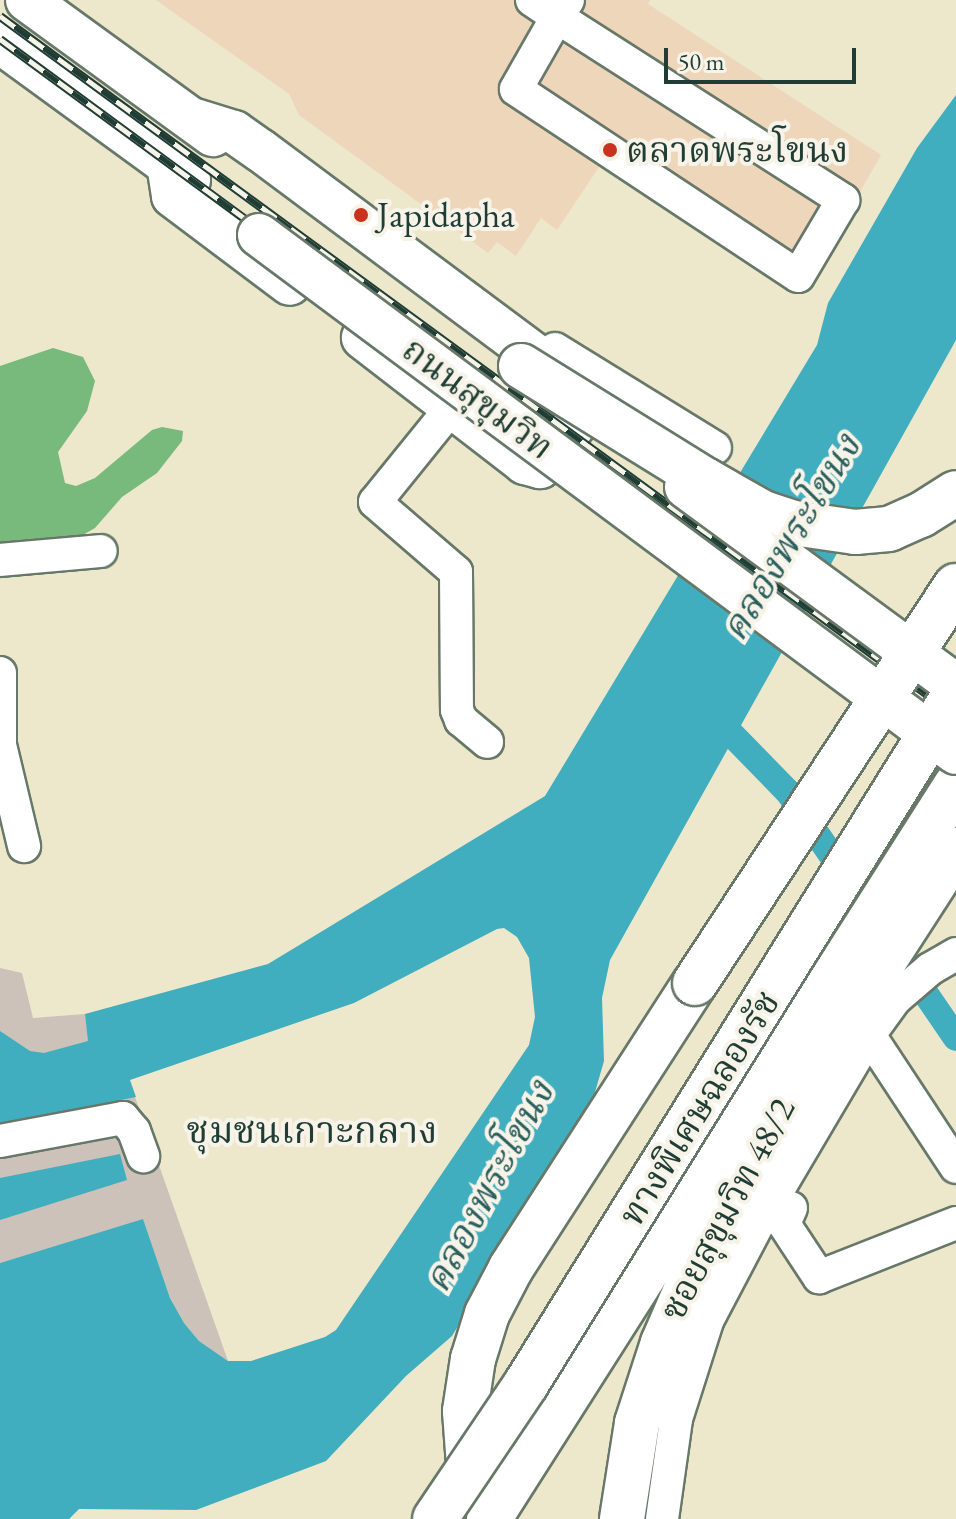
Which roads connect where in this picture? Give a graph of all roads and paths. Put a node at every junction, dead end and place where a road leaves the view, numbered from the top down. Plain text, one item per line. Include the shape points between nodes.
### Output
1 (27, 0) edge
2 (552, 6) edge
3 (4, 53) edge
4 (192, 119) junction
5 (168, 164) junction
6 (402, 258) junction
7 (521, 366) junction
8 (452, 407) junction
9 (715, 448) dead end
10 (956, 493) edge
11 (101, 551) dead end
12 (0, 560) edge
13 (956, 586) edge
14 (0, 673) edge
15 (956, 685) edge
16 (956, 692) edge
17 (487, 742) dead end
18 (956, 753) edge
19 (956, 785) edge
20 (24, 846) dead end
21 (956, 850) edge
22 (943, 961) edge
23 (869, 1035) junction
24 (0, 1141) edge
25 (143, 1156) dead end
26 (956, 1167) edge
27 (791, 1208) dead end
28 (956, 1223) edge
29 (435, 1519) edge
30 (476, 1519) edge
31 (489, 1519) edge
32 (622, 1519) edge
33 (662, 1519) edge

1 - 4 main road, ถนนสุขุมวิท
2 - 2 street via 843,200 798,276 516,89
3 - 5 main road, ถนนสุขุมวิท
4 - 6 main road via 234,132
4 - 7 main road, ถนนสุขุมวิท
5 - 8 main road via 173,196
5 - 18 main road, ถนนสุขุมวิท, bridge
6 - 8 main road via 583,391 590,406 540,467 525,463
6 - 9 street
7 - 10 highway, bridge via 705,480 763,513 793,523 855,532 889,529
7 - 15 main road, ถนนสุขุมวิท, bridge
8 - 17 street via 375,502 456,572 457,710
11 - 12 street
13 - 30 highway, bridge via 511,1268 487,1314 465,1411
14 - 20 street via 0,745
16 - 29 highway, ทางพิเศษฉลองรัช, bridge via 526,1384
19 - 31 highway, ทางพิเศษฉลองรัช
21 - 32 highway via 763,1148 692,1276 637,1423
22 - 23 street, ซอยสุขุมวิท 48/2 via 895,999
23 - 26 street
23 - 33 street, ซอยสุขุมวิท 48/2 via 707,1321 676,1419
24 - 25 street via 123,1118
27 - 28 street via 784,1224 819,1277

